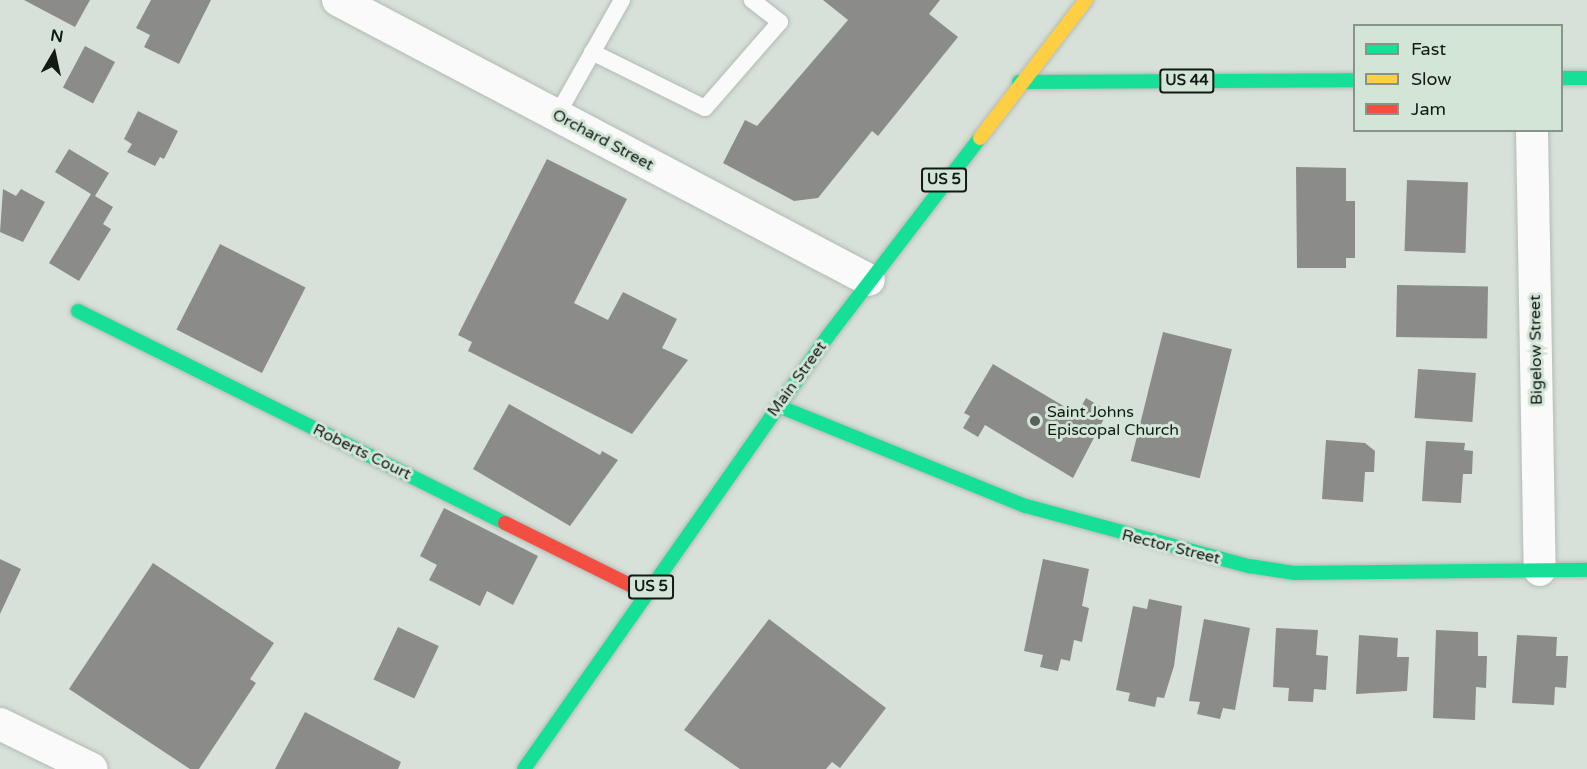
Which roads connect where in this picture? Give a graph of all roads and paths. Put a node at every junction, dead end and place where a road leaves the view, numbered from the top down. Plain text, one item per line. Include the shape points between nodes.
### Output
1 (338, 0) edge
2 (622, 0) edge
3 (752, 0) edge
4 (1086, 0) edge
5 (592, 52) junction
6 (1563, 78) edge
7 (1587, 78) edge
8 (1353, 80) edge
9 (1019, 82) junction
10 (557, 115) junction
11 (1532, 132) edge
12 (869, 280) junction
13 (78, 311) dead end
14 (778, 405) junction
15 (1540, 570) junction
16 (1587, 570) edge
17 (646, 593) junction
18 (0, 723) edge
19 (92, 769) edge
20 (524, 769) edge

1 - 10 street, Orchard Street
2 - 5 lane
3 - 5 lane via 780,22 705,108
4 - 9 main road, Main Street / US 5
5 - 10 lane
6 - 7 main road
8 - 9 main road, US 44
9 - 12 main road, Main Street / US 5
10 - 12 street, Orchard Street
11 - 15 street, Bigelow Street
12 - 14 main road, Main Street / US 5
13 - 17 main road, Roberts Court
14 - 15 main road, Rector Street via 1026,506 1249,566 1295,573
14 - 17 main road, Main Street / US 5
15 - 16 main road, Rector Street
17 - 20 main road, Main Street / US 5
18 - 19 street

